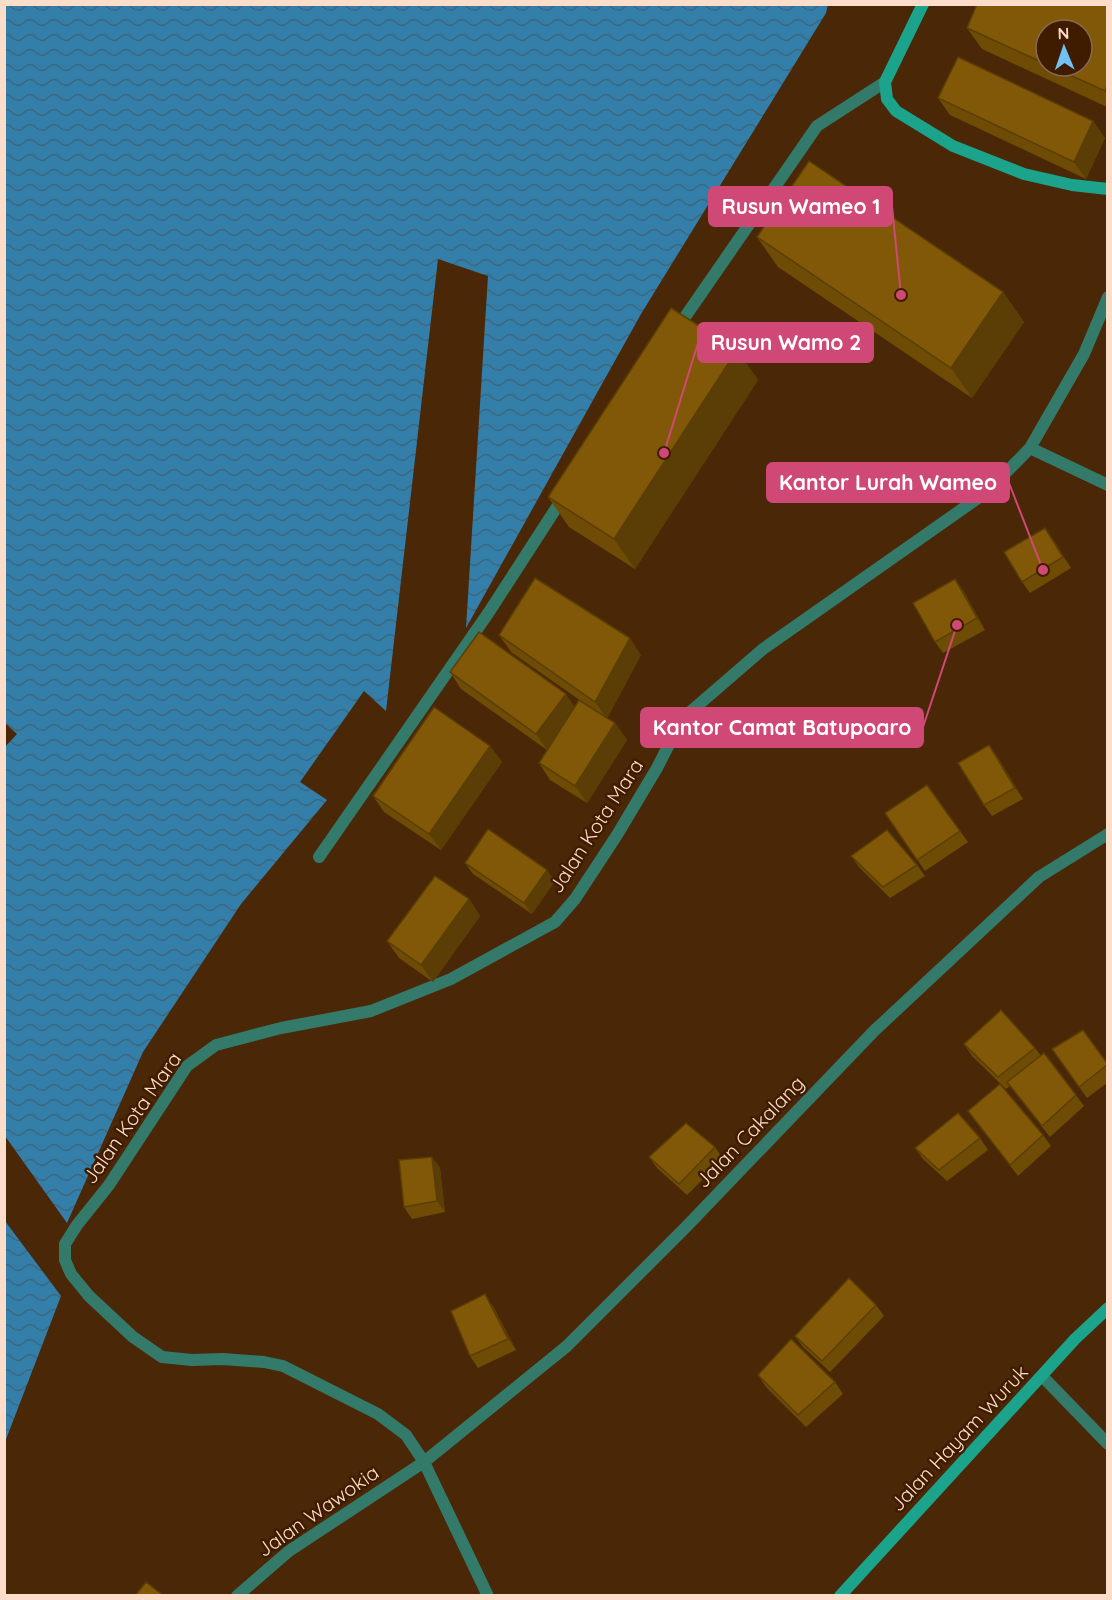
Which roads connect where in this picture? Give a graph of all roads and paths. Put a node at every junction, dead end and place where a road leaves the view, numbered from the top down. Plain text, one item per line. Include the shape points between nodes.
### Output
1 (922, 4) edge
2 (885, 82) junction
3 (1107, 189) edge
4 (1107, 297) edge
5 (668, 343) edge
6 (1030, 448) junction
7 (574, 481) edge
8 (1107, 484) edge
9 (1107, 834) edge
10 (319, 857) dead end
11 (1107, 1308) edge
12 (1042, 1376) junction
13 (1107, 1444) edge
14 (424, 1462) junction
15 (237, 1596) edge
16 (488, 1596) edge
17 (840, 1596) edge

1 - 2 street
2 - 3 street via 887,99 896,111 953,146 1024,174
2 - 5 street via 817,126
4 - 6 street, Jalan Kota Mara via 1084,354
6 - 8 street
6 - 14 street, Jalan Kota Mara via 988,491 763,649 682,719 617,835 555,922 452,979 371,1011 216,1045 188,1066 109,1185 76,1225 65,1244 65,1260 71,1274 133,1337 162,1357 283,1366 378,1414 406,1435
7 - 10 street via 489,612
9 - 14 street, Jalan Cakalang via 1039,877 874,1031 567,1346
11 - 12 street, Jalan Hayam Wuruk
12 - 13 street
12 - 17 street, Jalan Hayam Wuruk
14 - 15 street, Jalan Wawokia via 289,1551
14 - 16 street

